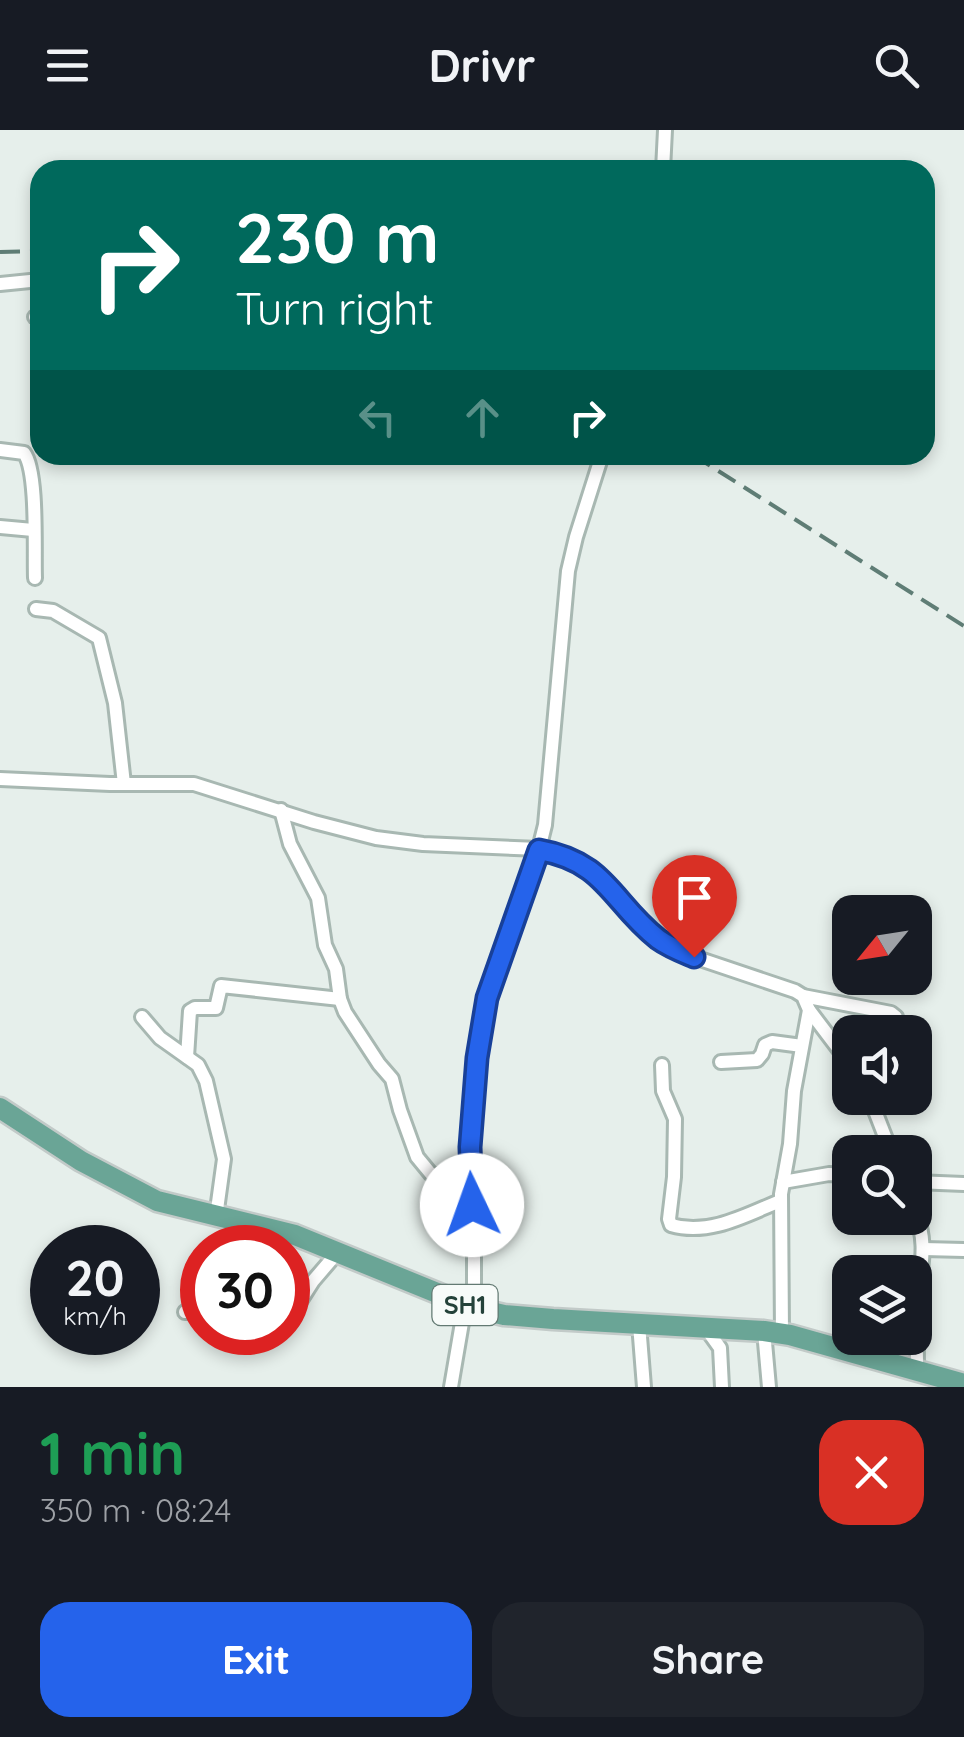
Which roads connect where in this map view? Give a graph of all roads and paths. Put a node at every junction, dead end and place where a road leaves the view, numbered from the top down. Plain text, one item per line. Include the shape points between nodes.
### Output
1 (665, 130) edge
2 (663, 160) edge
3 (30, 281) edge
4 (0, 284) edge
5 (0, 450) edge
6 (599, 465) edge
7 (0, 528) edge
8 (33, 530) junction
9 (35, 578) dead end
10 (36, 609) dead end
11 (0, 779) edge
12 (124, 784) junction
13 (281, 810) junction
14 (539, 850) junction
15 (803, 996) junction
16 (340, 999) junction
17 (808, 1010) junction
18 (894, 1015) edge
19 (142, 1017) dead end
20 (832, 1041) edge
21 (802, 1046) junction
22 (188, 1057) junction
23 (721, 1062) dead end
24 (662, 1065) dead end
25 (0, 1108) edge
26 (832, 1174) edge
27 (471, 1181) junction
28 (782, 1182) junction
29 (932, 1183) edge
30 (964, 1184) edge
31 (780, 1201) junction
32 (216, 1216) junction
33 (237, 1225) edge
34 (922, 1235) edge
35 (310, 1242) edge
36 (924, 1249) junction
37 (964, 1250) edge
38 (337, 1252) junction
39 (310, 1284) edge
40 (469, 1307) junction
41 (639, 1324) junction
42 (705, 1328) junction
43 (773, 1333) junction
44 (917, 1370) junction
45 (964, 1384) edge
46 (451, 1387) edge
47 (644, 1387) edge
48 (722, 1387) edge
49 (769, 1387) edge

1 - 2 street
3 - 4 street
5 - 8 street via 28,459
6 - 14 street via 568,571
7 - 8 street
8 - 9 street
10 - 12 street via 99,638
11 - 12 street
12 - 13 street via 204,785
13 - 14 street via 394,841
13 - 16 street via 318,898
14 - 15 street via 583,864 662,942
14 - 27 street via 487,998
15 - 17 street
15 - 18 street
16 - 22 street via 221,986 216,1008 190,1011
16 - 27 street via 392,1078 422,1164 437,1176
17 - 20 street
17 - 21 street
19 - 22 street
21 - 23 street via 772,1042 757,1060
21 - 28 street
22 - 32 street via 206,1081 222,1149
24 - 31 street via 663,1091 675,1119 671,1226 716,1226
25 - 32 main road, SH1 via 124,1185
26 - 28 street
27 - 40 street
28 - 31 street
29 - 30 street
31 - 43 street
32 - 33 main road, SH1
34 - 36 street
35 - 38 main road, SH1
36 - 37 street
36 - 44 street
38 - 39 street
38 - 40 main road, SH1
40 - 41 main road, SH1
40 - 46 street
41 - 42 main road, SH1
41 - 47 street
42 - 43 main road, SH1
42 - 48 street via 720,1348
43 - 44 main road, SH1
43 - 49 street
44 - 45 main road, SH1

